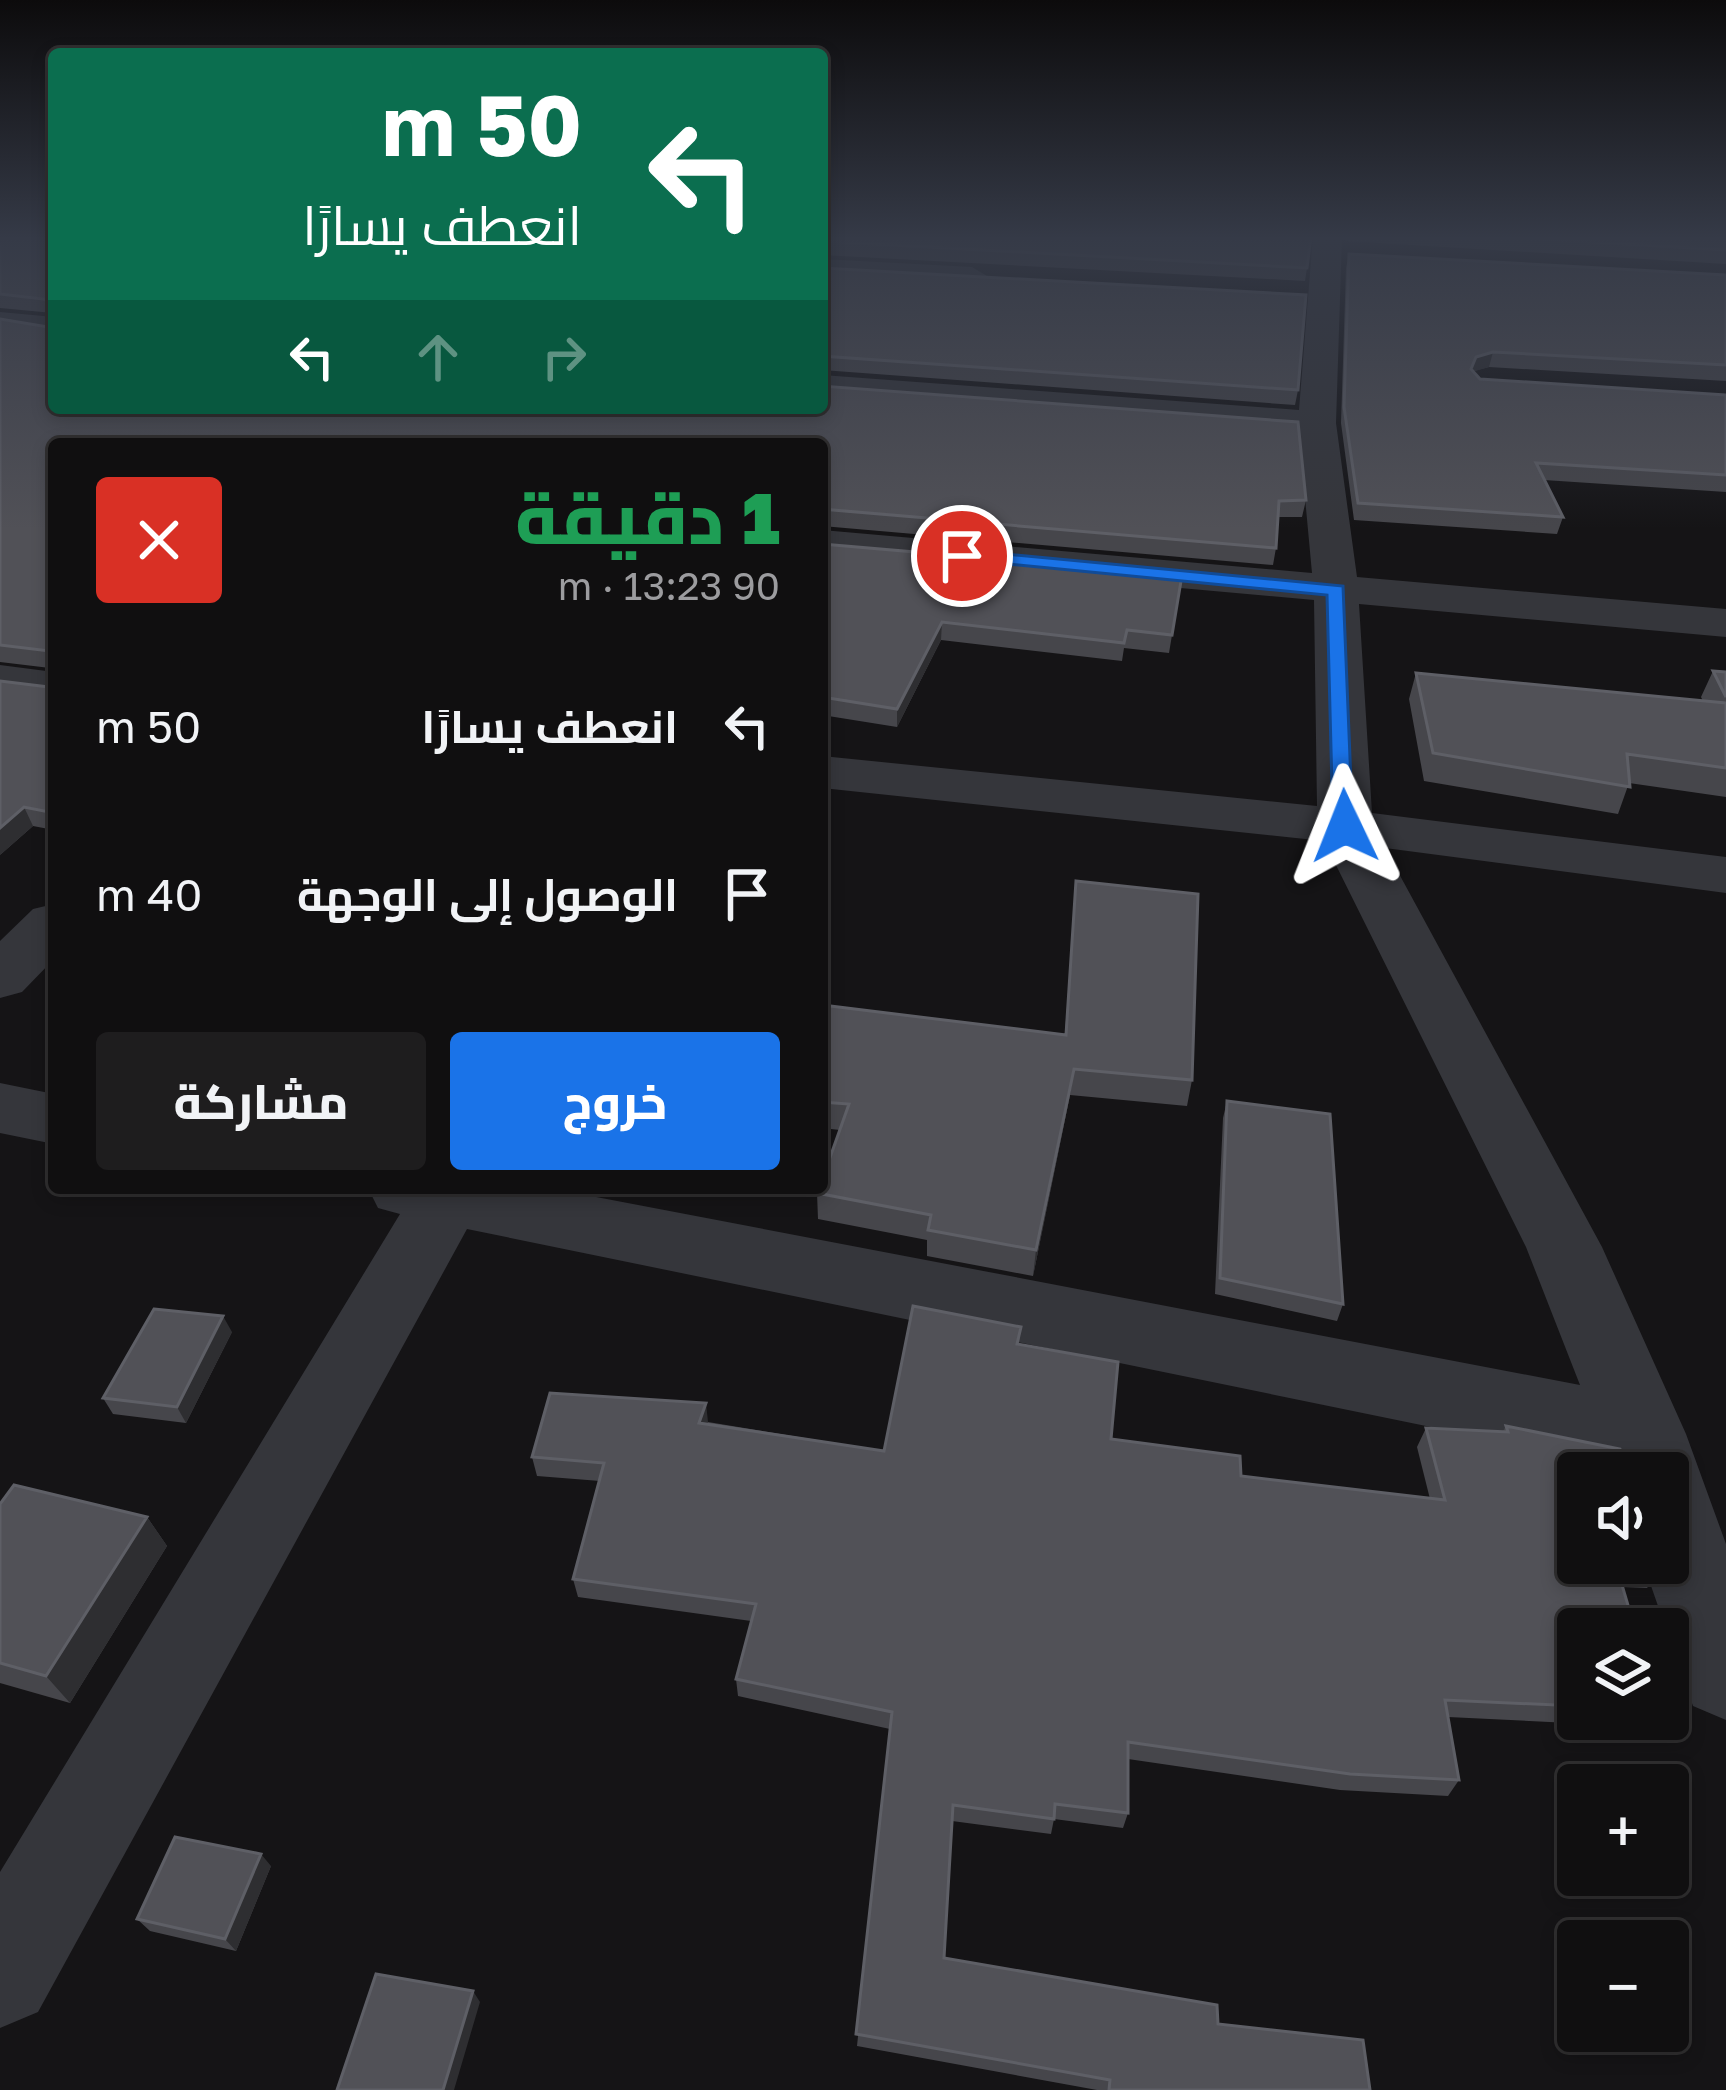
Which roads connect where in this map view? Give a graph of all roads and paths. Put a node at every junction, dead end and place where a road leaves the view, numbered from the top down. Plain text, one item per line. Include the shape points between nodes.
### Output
1 (1313, 334) edge
2 (828, 386) edge
3 (1317, 423) junction
4 (828, 544) edge
5 (1336, 590) junction
6 (1726, 623) edge
7 (0, 680) edge
8 (48, 686) edge
9 (828, 773) edge
10 (1345, 826) junction
11 (1726, 874) edge
12 (48, 929) edge
13 (0, 977) edge
14 (0, 1108) edge
15 (48, 1118) edge
16 (425, 1194) edge
17 (435, 1194) edge
18 (1572, 1452) edge
19 (1648, 1452) edge
20 (1689, 1566) edge
21 (1726, 1673) edge
22 (25, 1875) edge
23 (0, 1973) edge

1 - 3 street
2 - 3 street
3 - 5 street
4 - 5 street
5 - 6 street
5 - 10 street
7 - 8 street
9 - 10 street
10 - 11 street
10 - 19 street via 1564,1247
12 - 13 street
14 - 15 street
16 - 22 street
17 - 18 street
20 - 21 street
22 - 23 street

